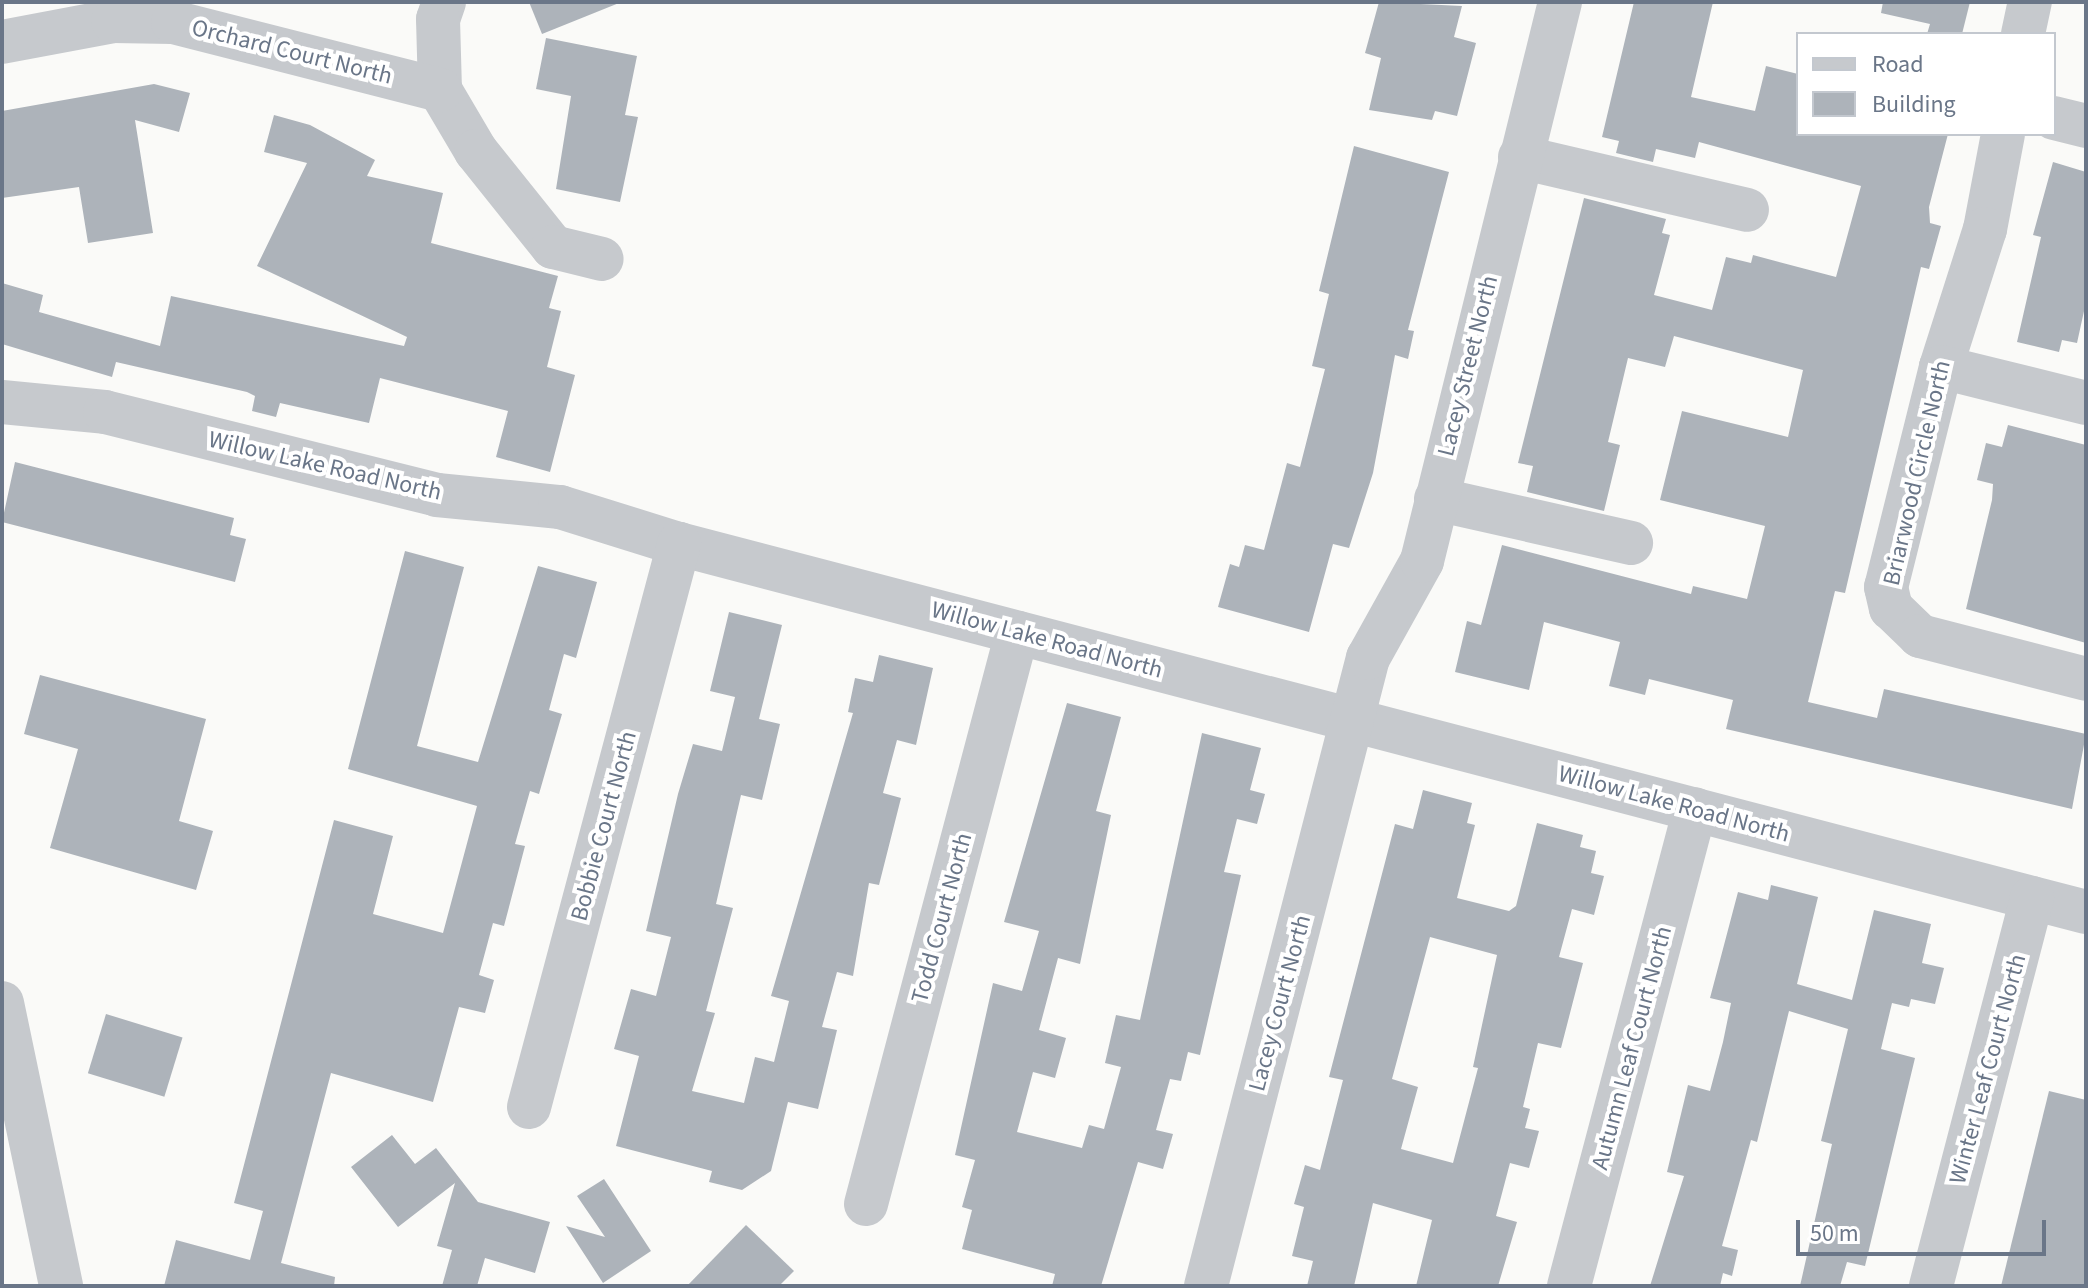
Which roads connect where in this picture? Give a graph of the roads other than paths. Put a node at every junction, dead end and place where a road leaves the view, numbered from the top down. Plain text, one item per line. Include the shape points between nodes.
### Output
1 (444, 2) edge
2 (1560, 2) edge
3 (2030, 2) edge
4 (145, 10) edge
5 (2023, 32) edge
6 (2, 42) edge
7 (440, 90) junction
8 (2056, 118) edge
9 (2086, 126) edge
10 (2003, 136) edge
11 (1520, 157) junction
12 (1747, 210) dead end
13 (602, 259) dead end
14 (1941, 367) junction
15 (2, 402) edge
16 (2086, 403) edge
17 (1436, 499) junction
18 (1631, 543) dead end
19 (679, 544) junction
20 (1017, 633) junction
21 (2086, 679) edge
22 (1354, 720) junction
23 (1695, 809) junction
24 (2032, 898) junction
25 (2086, 912) edge
26 (2, 1003) edge
27 (529, 1107) dead end
28 (866, 1204) dead end
29 (61, 1286) edge
30 (1206, 1286) edge
31 (1569, 1286) edge
32 (1931, 1286) edge

1 - 7 street via 438,19
2 - 11 street, Lacey Street North
3 - 5 street
4 - 6 street, Orchard Court North
4 - 7 street, Orchard Court North
7 - 13 street via 476,151 553,247
8 - 9 street
10 - 14 street, Briarwood Circle North via 1981,242
11 - 12 street
11 - 17 street, Lacey Street North
14 - 16 street
14 - 21 street, Briarwood Circle North via 1886,587 1891,608 1920,636
15 - 19 street, Willow Lake Road North via 105,412 437,495 560,507
17 - 18 street
17 - 22 street, Lacey Street North via 1422,561 1368,658
19 - 20 street, Willow Lake Road North
19 - 27 street, Bobbie Court North
20 - 22 street, Willow Lake Road North
20 - 28 street, Todd Court North
22 - 23 street, Willow Lake Road North
22 - 30 street, Lacey Court North
23 - 24 street, Willow Lake Road North
23 - 31 street, Autumn Leaf Court North
24 - 25 street, Willow Lake Road North
24 - 32 street, Winter Leaf Court North
26 - 29 street

